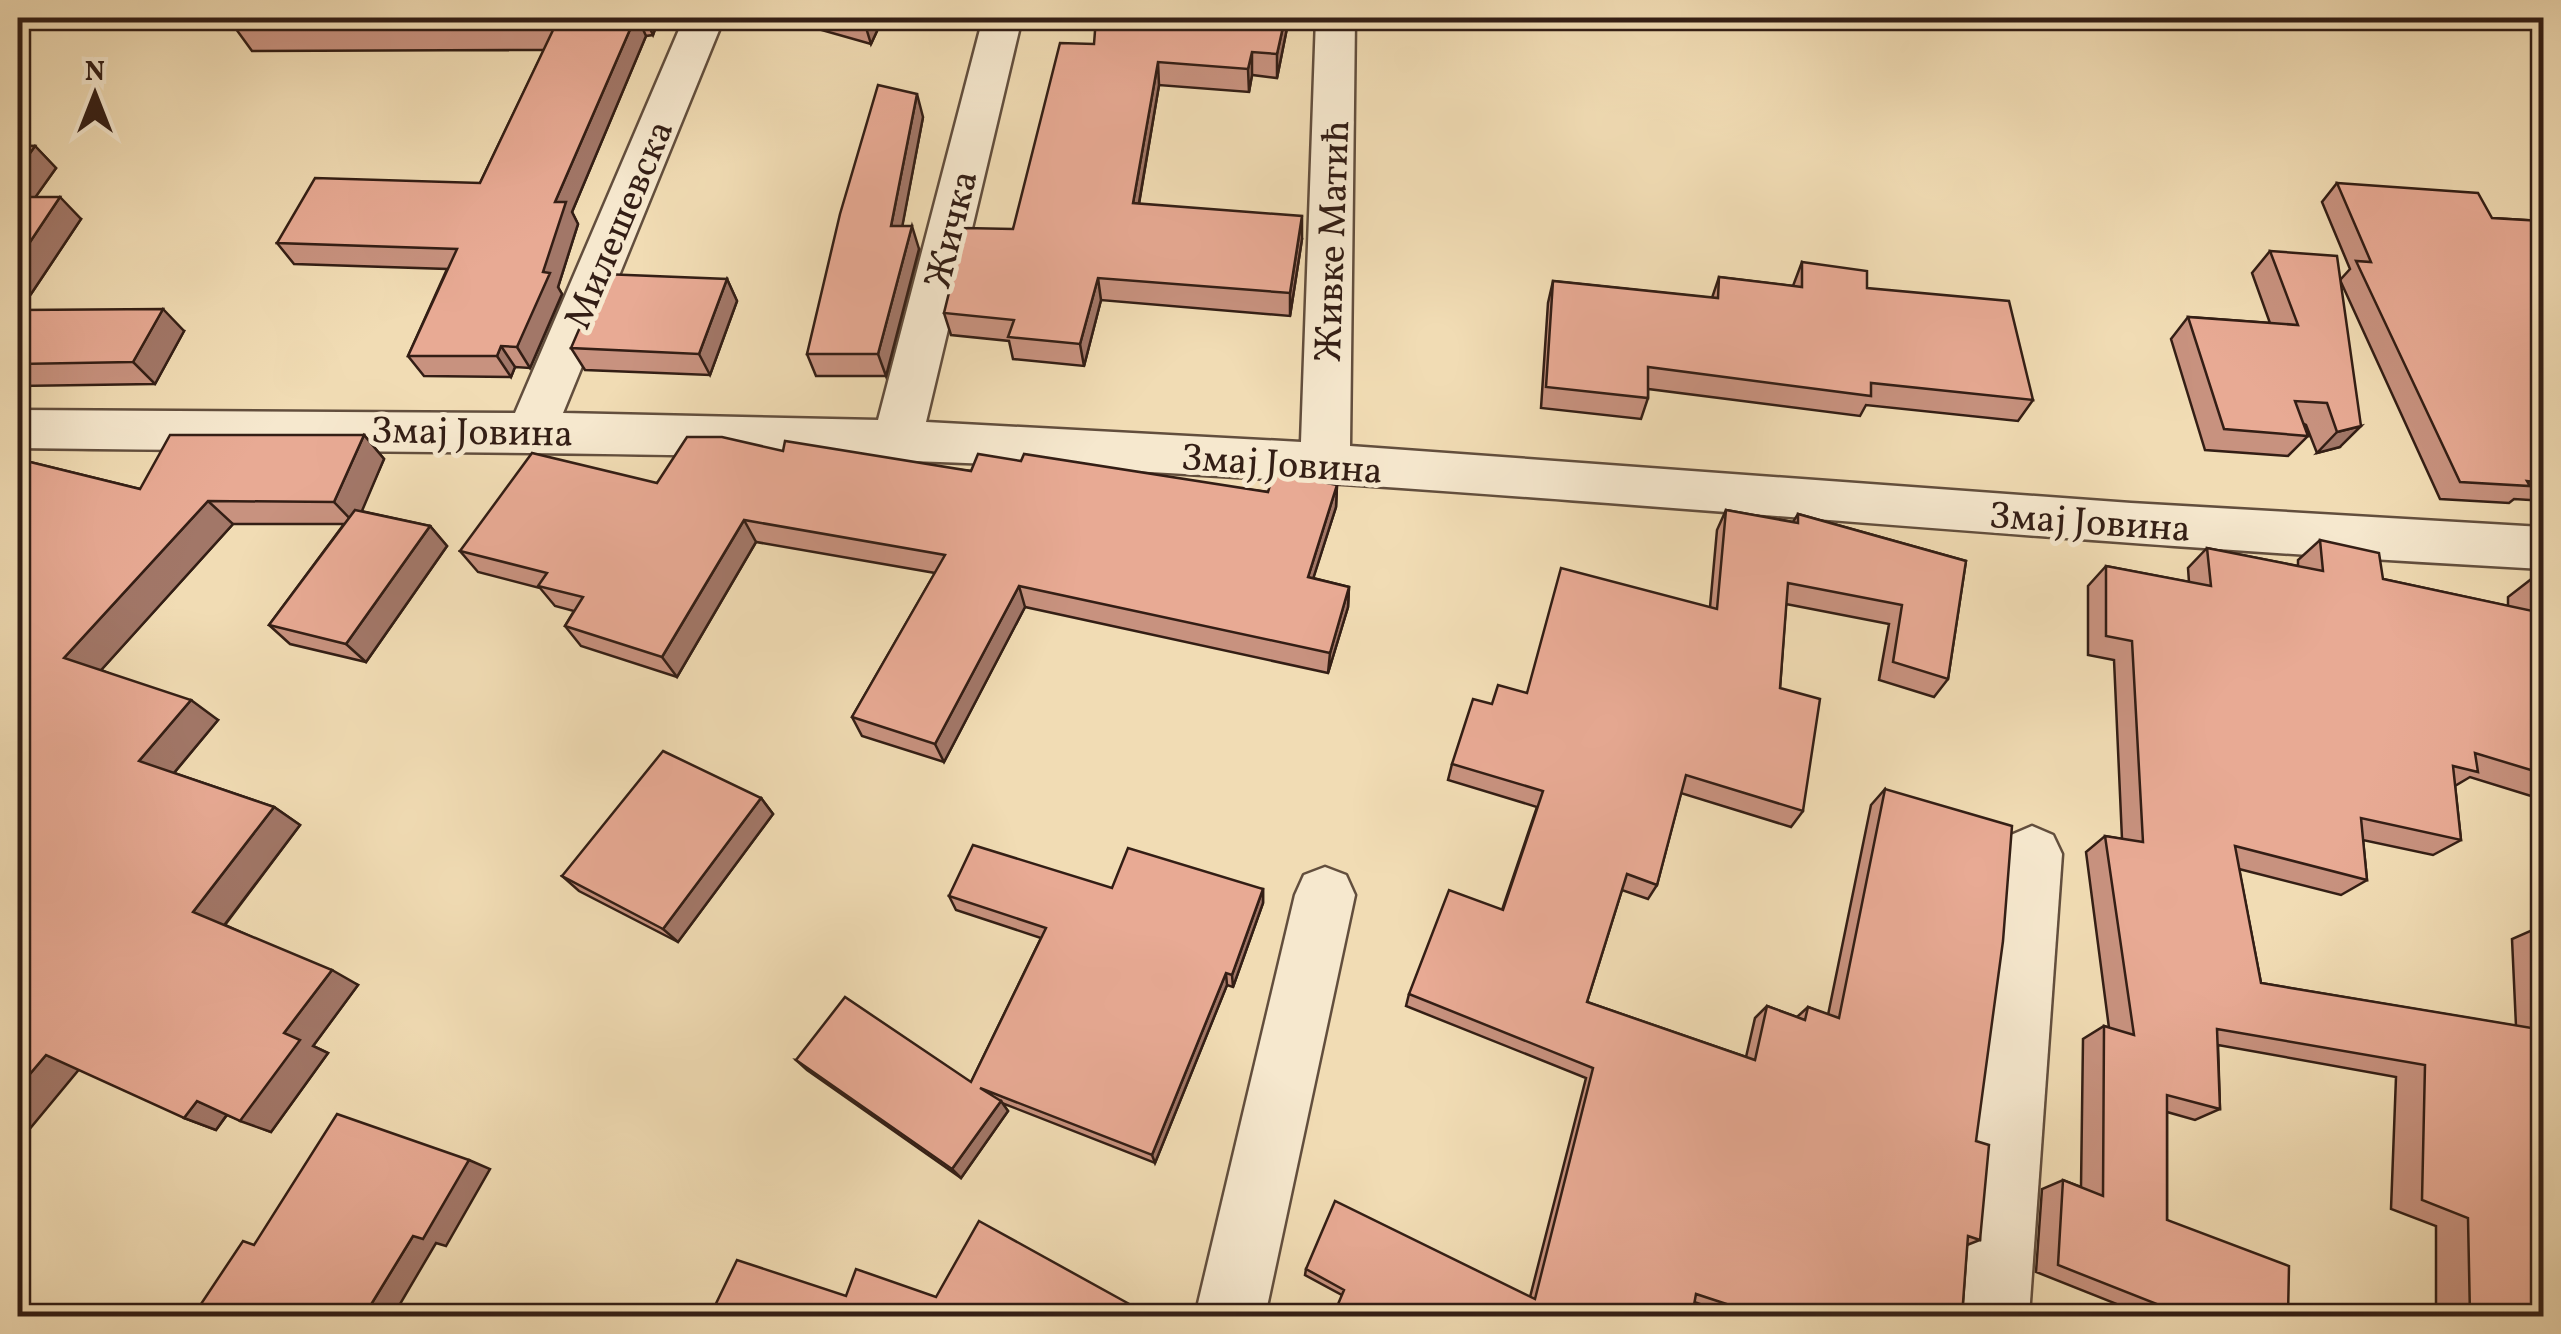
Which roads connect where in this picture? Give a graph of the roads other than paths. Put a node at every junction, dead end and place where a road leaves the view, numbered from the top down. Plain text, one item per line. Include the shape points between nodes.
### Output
1 (704, 18) edge
2 (1003, 18) edge
3 (1336, 18) edge
4 (18, 428) edge
5 (532, 430) junction
6 (897, 440) junction
7 (1325, 466) junction
8 (2544, 548) edge
9 (2032, 854) dead end
10 (1325, 895) dead end
11 (1230, 1316) edge
12 (1994, 1316) edge

1 - 5 street, Милешевска
2 - 6 street, Жичка
3 - 7 street, Живке Матић
4 - 5 street, Змај Јовина
5 - 6 street, Змај Јовина
6 - 7 street, Змај Јовина
7 - 8 street, Змај Јовина
9 - 12 street
10 - 11 street

